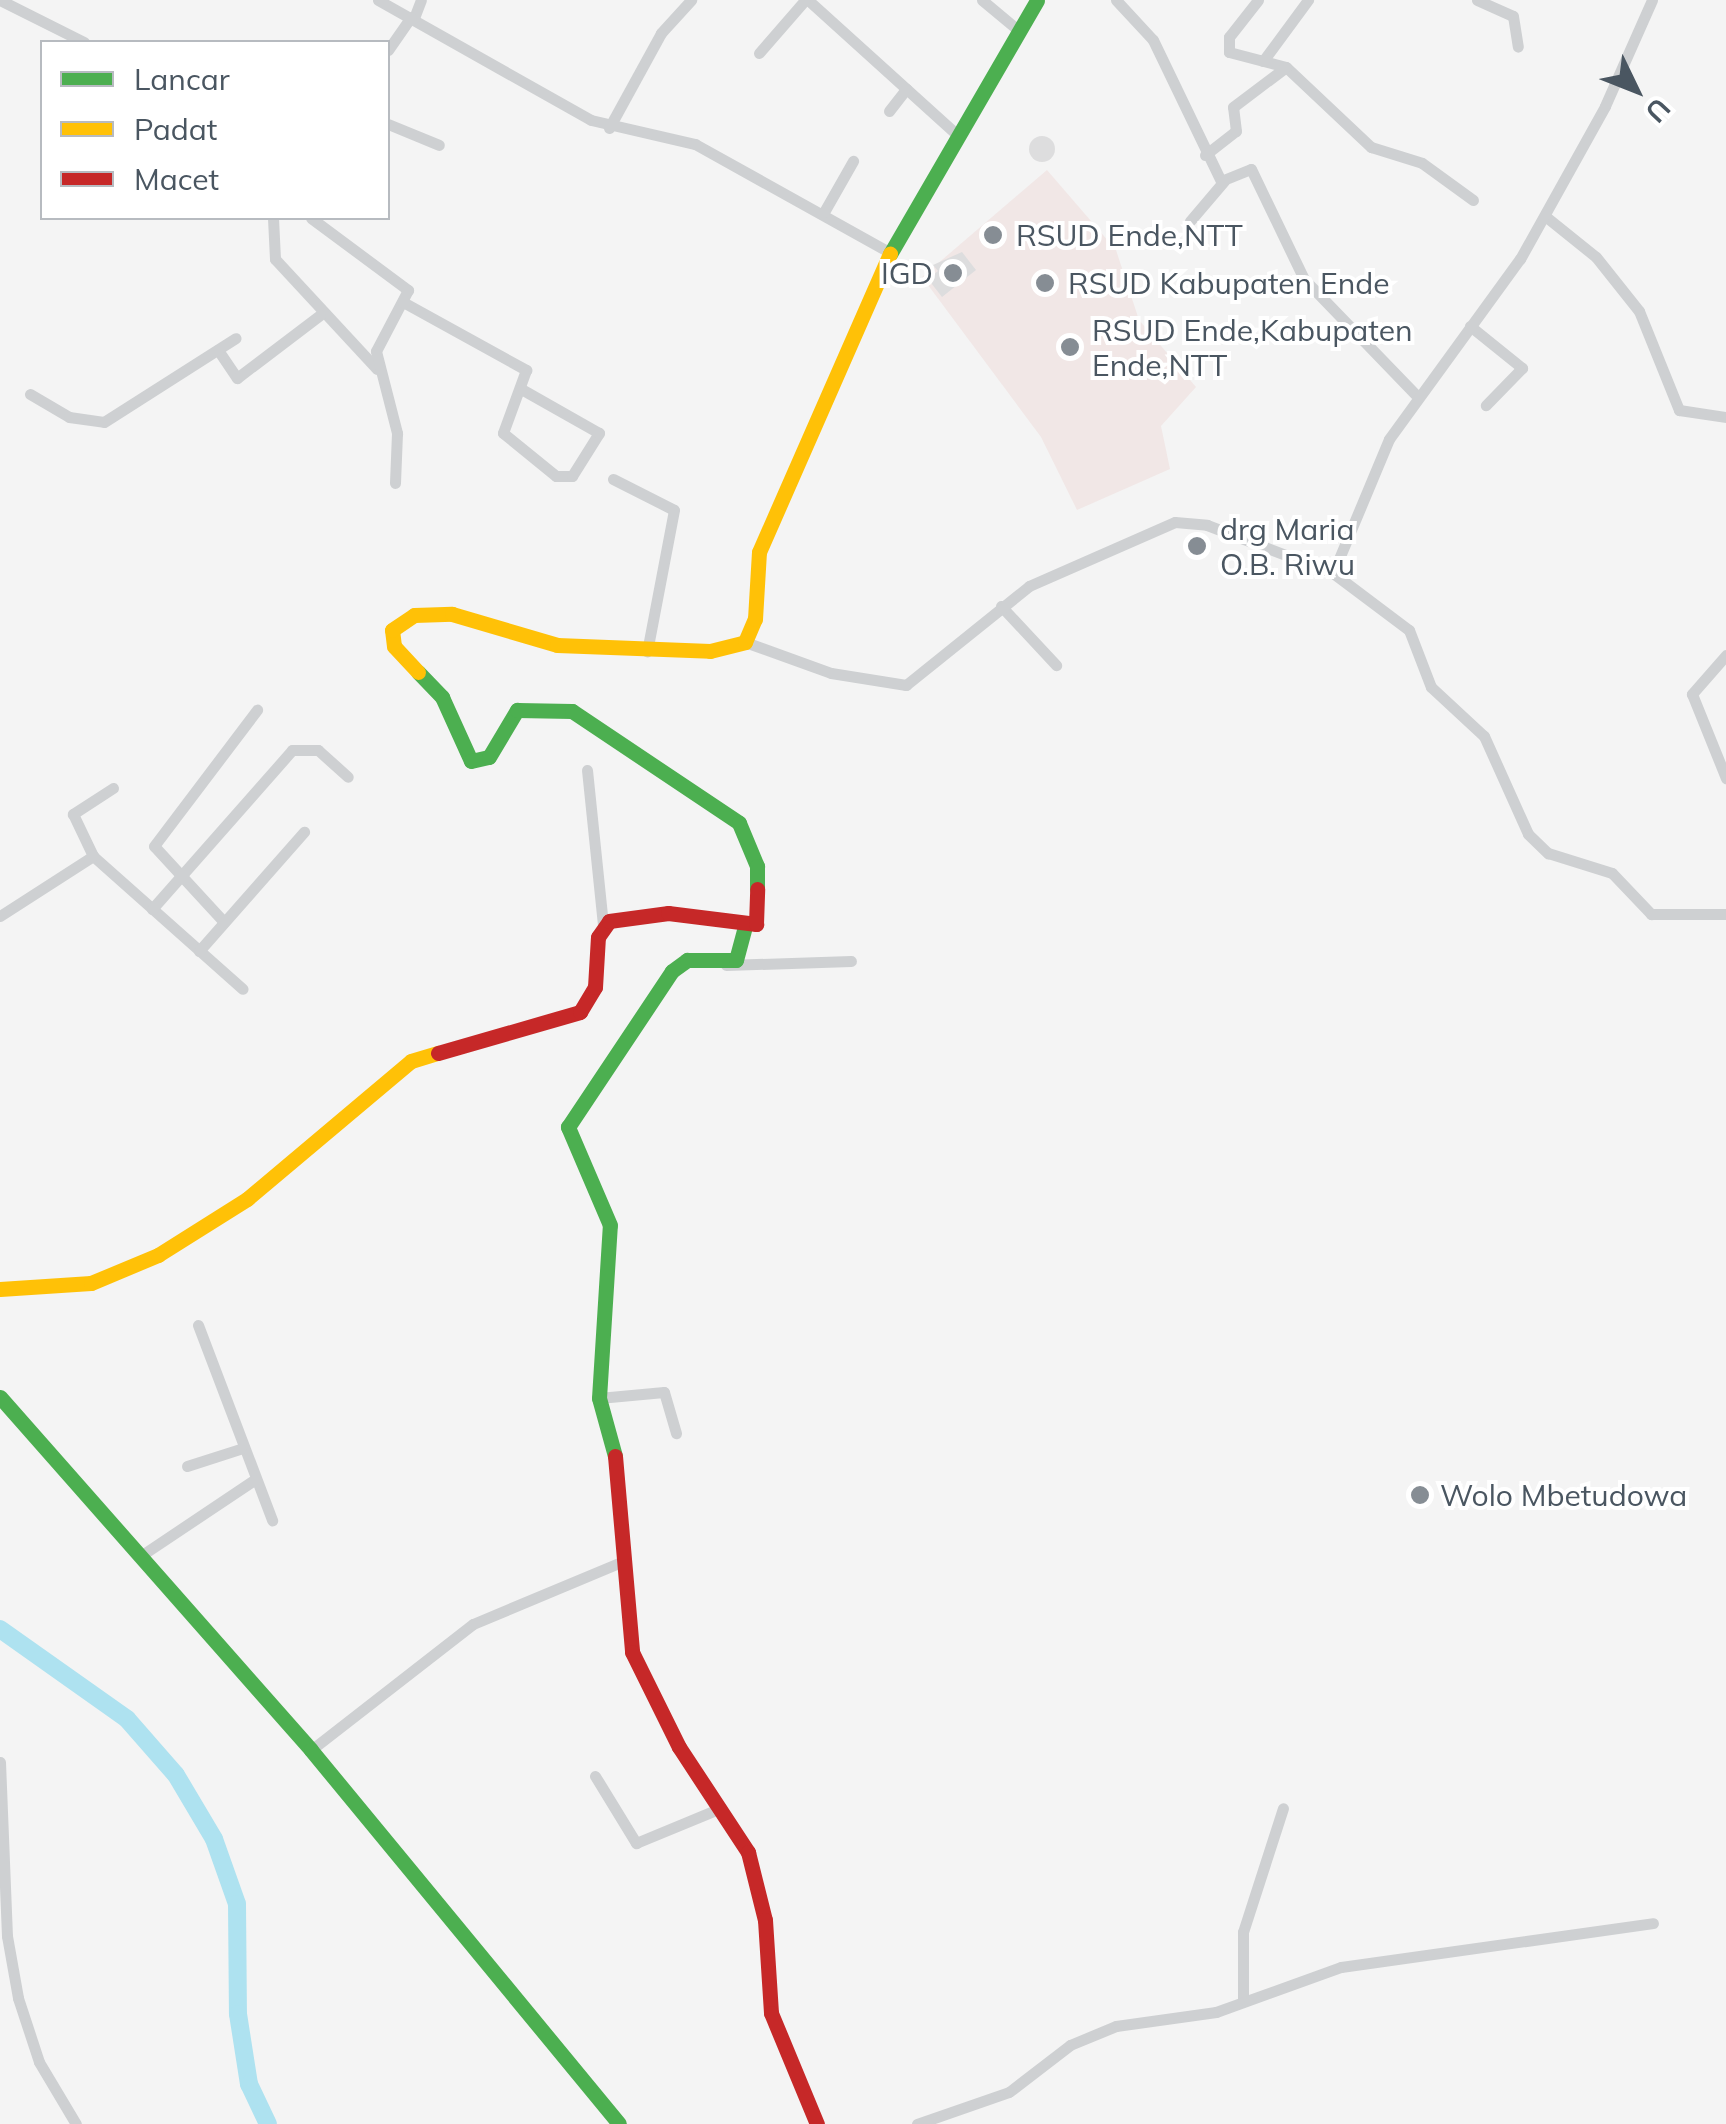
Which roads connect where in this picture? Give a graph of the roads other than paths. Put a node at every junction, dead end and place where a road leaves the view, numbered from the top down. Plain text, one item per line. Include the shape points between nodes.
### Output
1 (0, 0) edge
2 (378, 0) edge
3 (421, 0) edge
4 (692, 0) edge
5 (806, 0) edge
6 (982, 0) edge
7 (1037, 0) edge
8 (1116, 0) edge
9 (1258, 0) edge
10 (1308, 0) edge
11 (1477, 0) edge
12 (1652, 0) edge
13 (412, 18) junction
14 (1018, 30) junction
15 (80, 40) edge
16 (390, 47) edge
17 (1518, 47) dead end
18 (758, 53) dead end
19 (1263, 61) junction
20 (1286, 67) junction
21 (906, 89) junction
22 (889, 111) dead end
23 (392, 126) edge
24 (608, 128) junction
25 (954, 132) junction
26 (439, 144) dead end
27 (1204, 155) junction
28 (853, 161) dead end
29 (1224, 181) junction
30 (1473, 200) dead end
31 (824, 212) junction
32 (1544, 216) junction
33 (273, 220) edge
34 (1190, 222) dead end
35 (331, 223) edge
36 (891, 253) junction
37 (403, 302) junction
38 (320, 315) junction
39 (1470, 326) junction
40 (236, 338) dead end
41 (218, 350) junction
42 (376, 368) junction
43 (523, 390) junction
44 (30, 394) dead end
45 (1414, 394) junction
46 (1486, 405) dead end
47 (1726, 418) edge
48 (613, 479) dead end
49 (394, 483) dead end
50 (1333, 573) junction
51 (1000, 606) junction
52 (745, 642) junction
53 (647, 651) junction
54 (1726, 655) edge
55 (1056, 666) dead end
56 (257, 710) dead end
57 (588, 770) dead end
58 (348, 776) dead end
59 (1726, 778) edge
60 (113, 788) dead end
61 (304, 832) dead end
62 (93, 856) junction
63 (180, 880) junction
64 (152, 910) junction
65 (1726, 914) edge
66 (0, 916) edge
67 (224, 922) junction
68 (603, 926) junction
69 (745, 927) junction
70 (199, 951) junction
71 (851, 961) dead end
72 (726, 965) junction
73 (243, 989) dead end
74 (0, 1289) edge
75 (198, 1325) dead end
76 (0, 1398) edge
77 (599, 1398) junction
78 (676, 1433) dead end
79 (240, 1449) junction
80 (187, 1466) dead end
81 (254, 1480) junction
82 (272, 1520) dead end
83 (142, 1555) junction
84 (621, 1562) junction
85 (311, 1750) junction
86 (0, 1762) edge
87 (595, 1776) dead end
88 (721, 1808) junction
89 (1283, 1808) dead end
90 (1653, 1923) dead end
91 (1243, 1999) junction
92 (955, 2118) edge
93 (76, 2124) edge
94 (619, 2124) edge
95 (817, 2124) edge
96 (917, 2124) edge

1 - 15 street
2 - 13 street
3 - 13 street
4 - 24 street via 661,33
5 - 18 street
5 - 21 street
6 - 14 street
7 - 14 main road
8 - 27 street via 1153,40
9 - 19 street via 1225,44
10 - 19 street
11 - 17 street via 1513,16
12 - 32 street via 1606,106
13 - 16 street
13 - 24 street
14 - 25 main road
19 - 20 street
20 - 27 street via 1233,107 1236,131
20 - 30 street via 1372,147 1422,163
21 - 22 street
21 - 25 street
23 - 26 street
24 - 31 street via 696,144
25 - 36 main road
27 - 29 street
28 - 31 street
29 - 34 street
29 - 45 street via 1251,169 1304,279
31 - 36 street
32 - 39 street
32 - 47 street via 1602,263 1639,311 1679,410
33 - 38 street via 276,259
35 - 37 street via 405,285
36 - 52 main road via 758,552 755,619
37 - 42 street via 380,337
37 - 43 street via 526,370
38 - 41 street via 237,378
38 - 42 street
39 - 45 street
39 - 46 street via 1522,368
40 - 41 street
41 - 44 street via 104,422 69,417
42 - 49 street via 396,433
43 - 43 street via 503,432 556,476 572,476 598,432
45 - 50 street via 1368,479
48 - 53 street via 674,510
50 - 51 street via 1207,525 1175,522
50 - 65 street via 1409,630 1431,687 1484,736 1528,834 1548,853 1612,874 1644,912
51 - 52 street via 906,685 831,673
51 - 55 street
52 - 53 main road via 710,651
53 - 69 main road via 542,642 452,614 404,618 390,638 442,697 471,761 490,757 517,710 572,711 740,823 756,866 761,910 756,924
54 - 59 street via 1692,694
56 - 63 street via 154,846
57 - 68 street
58 - 63 street via 318,750 292,750
60 - 62 street via 73,814
61 - 67 street
62 - 64 street
62 - 66 street
63 - 64 street
63 - 67 street
64 - 70 street
67 - 70 street
68 - 69 main road via 668,912
68 - 74 main road via 595,987 580,1012 411,1061 247,1199 158,1256 91,1282
69 - 72 main road via 744,950
70 - 73 street
71 - 72 street
72 - 77 main road via 687,960 672,971 568,1127 610,1225
75 - 79 street
76 - 83 main road
77 - 78 street via 664,1392
77 - 84 main road via 621,1476
79 - 80 street
79 - 81 street
81 - 82 street
81 - 83 street
83 - 85 main road
84 - 85 street via 473,1624
84 - 88 main road via 625,1621 644,1684
85 - 94 main road
86 - 93 street via 7,1936 18,1998 39,2062
87 - 88 street via 636,1843
88 - 95 main road via 760,1887 771,2013
89 - 91 street via 1243,1932
90 - 91 street via 1342,1967
91 - 92 street via 1166,2024 1110,2028 1070,2044 1009,2092
92 - 96 street

